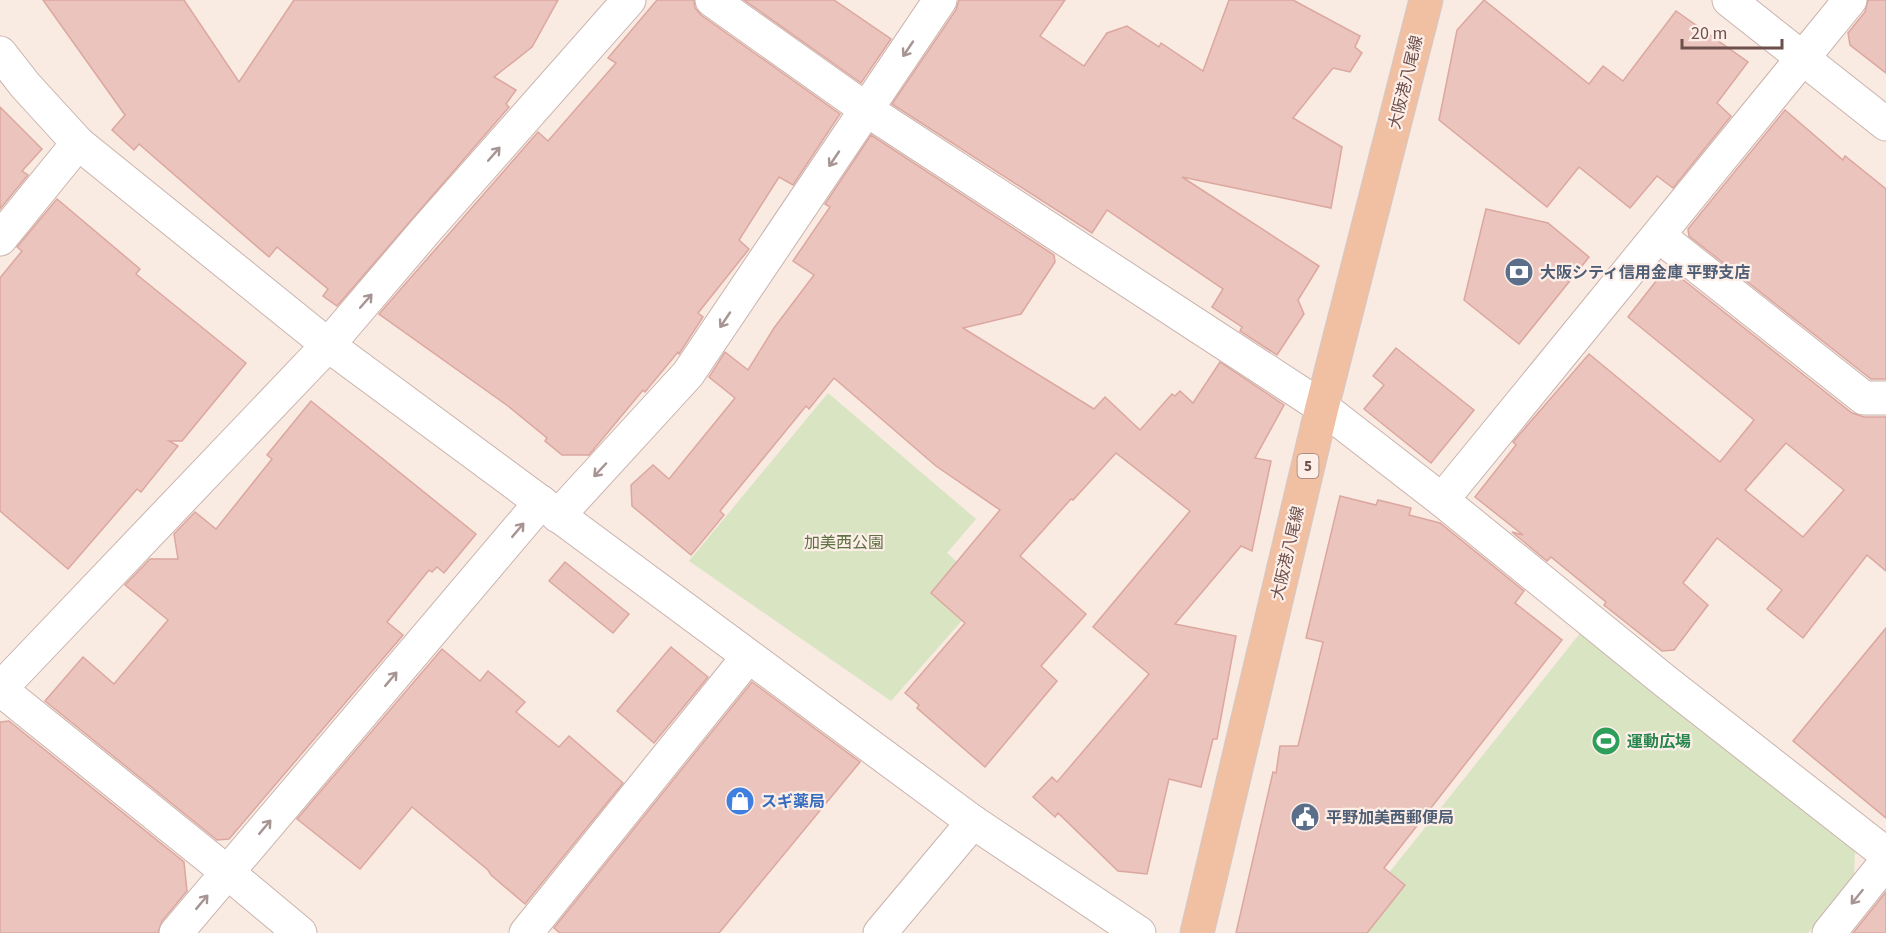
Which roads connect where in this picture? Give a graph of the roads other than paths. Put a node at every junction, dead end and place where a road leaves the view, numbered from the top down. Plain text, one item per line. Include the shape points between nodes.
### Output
1 (629, 0) edge
2 (712, 0) edge
3 (940, 0) edge
4 (1426, 0) edge
5 (1729, 0) edge
6 (1850, 0) edge
7 (0, 53) edge
8 (1803, 59) junction
9 (867, 110) junction
10 (1886, 124) edge
11 (78, 143) junction
12 (1659, 236) junction
13 (0, 239) edge
14 (328, 345) junction
15 (1886, 398) edge
16 (1322, 407) junction
17 (1442, 500) junction
18 (549, 509) junction
19 (748, 657) junction
20 (0, 689) edge
21 (973, 822) junction
22 (1886, 854) edge
23 (1886, 862) edge
24 (227, 872) junction
25 (176, 933) edge
26 (300, 933) edge
27 (526, 933) edge
28 (880, 933) edge
29 (1139, 933) edge
30 (1197, 933) edge
31 (1829, 933) edge

14 -> 1 street
2 - 9 street
3 -> 9 street
4 - 16 main road, 大阪港八尾線 / 5
5 - 8 street
6 - 8 street
7 - 11 street
8 - 10 street
8 - 12 street
9 - 16 street
9 -> 18 street via 688,374
11 - 13 street
11 - 14 street
12 - 15 street via 1864,398
12 - 17 street
14 - 18 street
14 - 20 street
16 - 17 street
16 - 30 main road, 大阪港八尾線 / 5
17 - 22 street
18 - 19 street
24 -> 18 street
19 - 21 street
19 - 27 street
20 - 24 street
21 - 28 street
21 - 29 street
23 -> 31 street
25 -> 24 street
24 - 26 street

